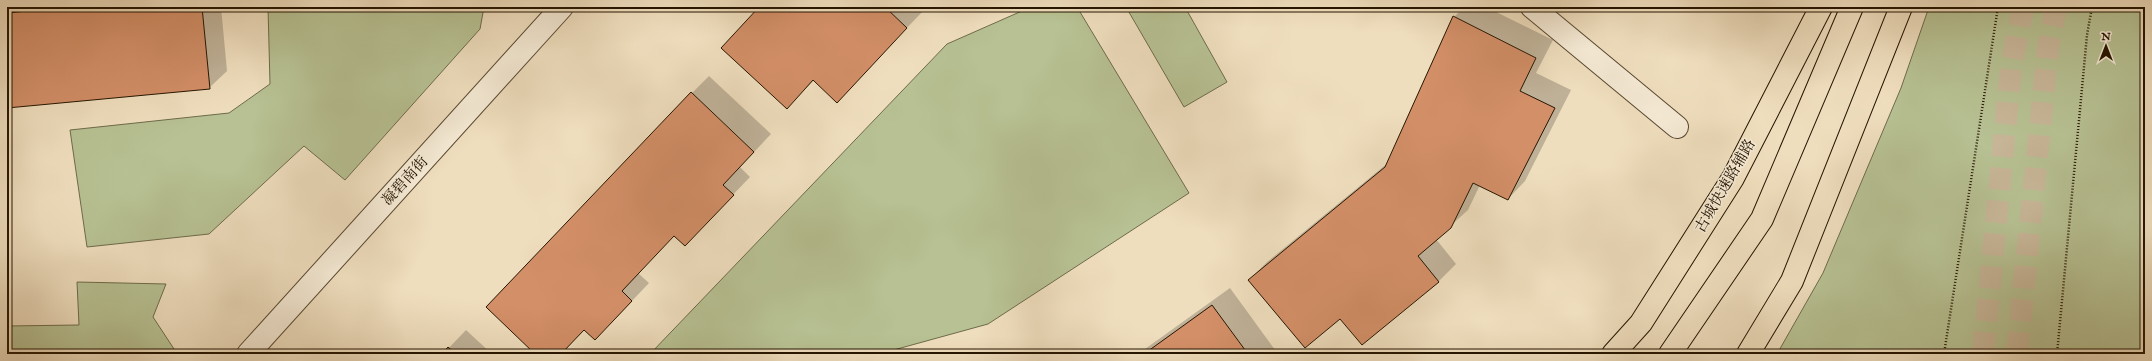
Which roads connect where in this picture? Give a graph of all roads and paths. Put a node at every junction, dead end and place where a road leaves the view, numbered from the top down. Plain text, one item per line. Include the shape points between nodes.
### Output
1 (562, 7) edge
2 (1532, 7) edge
3 (1821, 7) edge
4 (1852, 7) edge
5 (1901, 7) edge
6 (1998, 7) edge
7 (2092, 7) edge
8 (1677, 127) dead end
9 (248, 354) edge
10 (1613, 354) edge
11 (1670, 354) edge
12 (1748, 354) edge
13 (1944, 354) edge
14 (2057, 354) edge

1 - 9 street, 凝碧南街
2 - 8 street
3 - 10 main road, 古城快速路辅路 via 1732,178 1641,322
4 - 11 main road via 1762,219
5 - 12 main road via 1792,281
6 - 13 path
7 - 14 path via 2087,35

